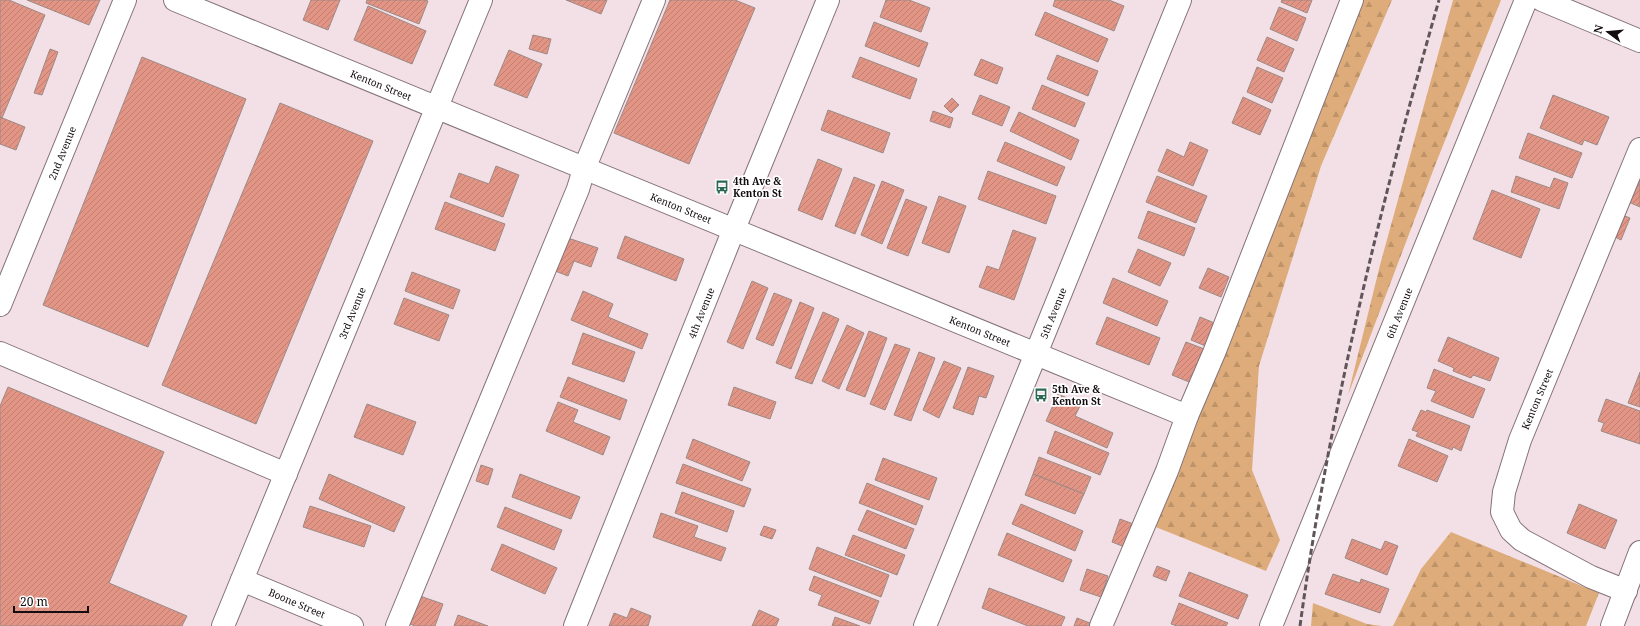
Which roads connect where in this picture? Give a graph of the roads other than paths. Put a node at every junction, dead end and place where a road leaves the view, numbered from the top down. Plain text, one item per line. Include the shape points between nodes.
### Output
1 (125, 0) edge
2 (174, 0) edge
3 (481, 0) edge
4 (654, 0) edge
5 (828, 0) edge
6 (1180, 0) edge
7 (1352, 0) edge
8 (1526, 0) edge
9 (1542, 0) edge
10 (1640, 41) edge
11 (436, 108) junction
12 (1640, 149) edge
13 (584, 169) junction
14 (734, 229) junction
15 (0, 305) edge
16 (0, 354) edge
17 (1037, 355) junction
18 (1187, 416) junction
19 (286, 474) junction
20 (1640, 552) edge
21 (242, 580) junction
22 (1626, 591) junction
23 (223, 626) edge
24 (352, 626) edge
25 (398, 626) edge
26 (576, 626) edge
27 (925, 626) edge
28 (1101, 626) edge
29 (1271, 626) edge
30 (1612, 626) edge

1 - 15 street, 2nd Avenue
2 - 11 street, Kenton Street
3 - 11 street, 3rd Avenue
4 - 13 street
5 - 14 street, 4th Avenue
6 - 17 street, 5th Avenue
7 - 18 street
8 - 29 street, 6th Avenue
9 - 10 street
11 - 13 street, Kenton Street
11 - 19 street, 3rd Avenue
12 - 22 street, Kenton Street via 1520,440 1504,492 1502,512 1511,530 1522,540 1591,577
13 - 14 street, Kenton Street
13 - 25 street
14 - 17 street, Kenton Street
14 - 26 street, 4th Avenue
16 - 19 street
17 - 18 street, Kenton Street
17 - 27 street, 5th Avenue
18 - 28 street via 1167,472
19 - 21 street, 3rd Avenue
20 - 22 street
21 - 23 street, 3rd Avenue
21 - 24 street, Boone Street
22 - 30 street

